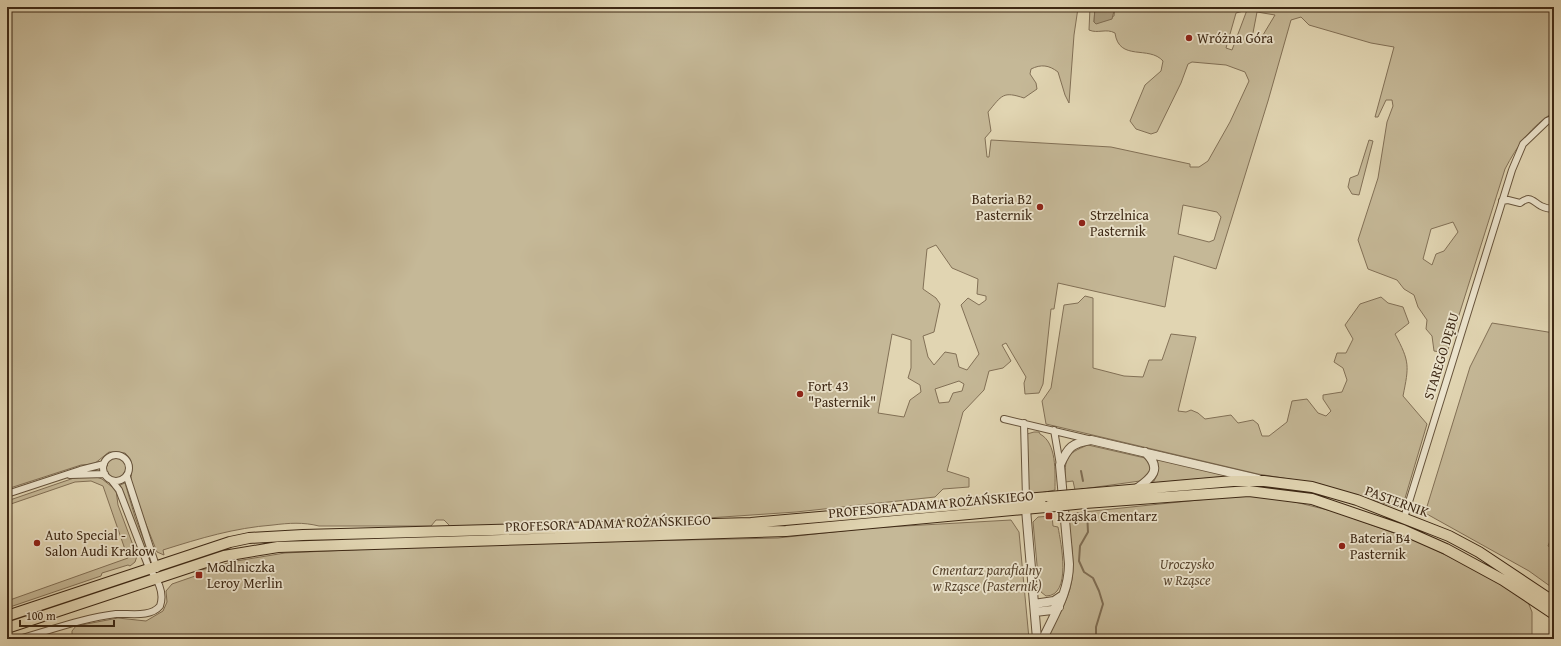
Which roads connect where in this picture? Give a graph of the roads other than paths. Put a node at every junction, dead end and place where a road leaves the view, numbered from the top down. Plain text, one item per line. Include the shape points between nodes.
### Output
1 (1554, 118) edge
2 (1502, 201) junction
3 (1554, 210) edge
4 (1004, 419) dead end
5 (1024, 423) junction
6 (1054, 430) junction
7 (1092, 440) junction
8 (1144, 452) junction
9 (104, 464) junction
10 (1060, 465) junction
11 (104, 474) junction
12 (58, 476) junction
13 (127, 477) junction
14 (112, 481) junction
15 (1264, 481) junction
16 (1212, 483) joint
17 (1135, 490) junction
18 (1221, 492) joint
19 (7, 494) edge
20 (1084, 499) junction
21 (1026, 504) junction
22 (1404, 518) junction
23 (1425, 526) junction
24 (1419, 537) junction
25 (153, 567) junction
26 (156, 578) junction
27 (1063, 594) junction
28 (1554, 602) edge
29 (1059, 607) junction
30 (1035, 608) junction
31 (1554, 614) edge
32 (7, 616) edge
33 (7, 628) edge
34 (19, 639) edge
35 (1037, 639) edge
36 (1043, 639) edge

1 - 2 street, STAREGO DĘBU via 1523,144
2 - 3 street via 1520,203 1531,198 1544,208
2 - 22 street, STAREGO DĘBU
4 - 5 street
5 - 6 street
5 - 21 street
6 - 7 street
6 - 10 street
7 - 8 street
7 - 10 street via 1072,445
8 - 15 street
8 - 17 street via 1153,460 1154,471 1149,480
9 - 11 street
9 - 12 street
9 - 13 street via 112,456 122,456 130,466
10 - 27 street via 1069,564
11 - 12 street
11 - 14 street
12 - 19 street
13 - 14 street via 121,481
13 - 25 street
14 - 25 street via 119,490
15 - 16 main road, PASTERNIK
15 - 22 main road, PASTERNIK via 1312,487 1357,500
16 - 17 main road, PROFESORA ADAMA ROŻAŃSKIEGO
17 - 20 main road, PROFESORA ADAMA ROŻAŃSKIEGO
18 - 20 main road, PROFESORA ADAMA ROŻAŃSKIEGO
18 - 24 main road, PASTERNIK via 1259,491 1307,498
20 - 21 main road, PROFESORA ADAMA ROŻAŃSKIEGO, bridge
21 - 25 main road, PROFESORA ADAMA ROŻAŃSKIEGO via 751,523 269,536 230,542
21 - 26 main road, PROFESORA ADAMA ROŻAŃSKIEGO via 786,531 278,547 224,556
21 - 30 street
22 - 23 main road, PASTERNIK
23 - 24 main road via 1416,529 1415,533
23 - 28 main road, PASTERNIK via 1480,552
24 - 31 main road, PASTERNIK via 1482,568
25 - 26 street
25 - 32 main road, PROFESORA ADAMA ROŻAŃSKIEGO
26 - 33 main road, PROFESORA ADAMA ROŻAŃSKIEGO
26 - 34 street via 162,599 155,611 93,618
27 - 29 street
27 - 30 street via 1054,601
29 - 30 street via 1052,610
29 - 36 street
30 - 35 street

